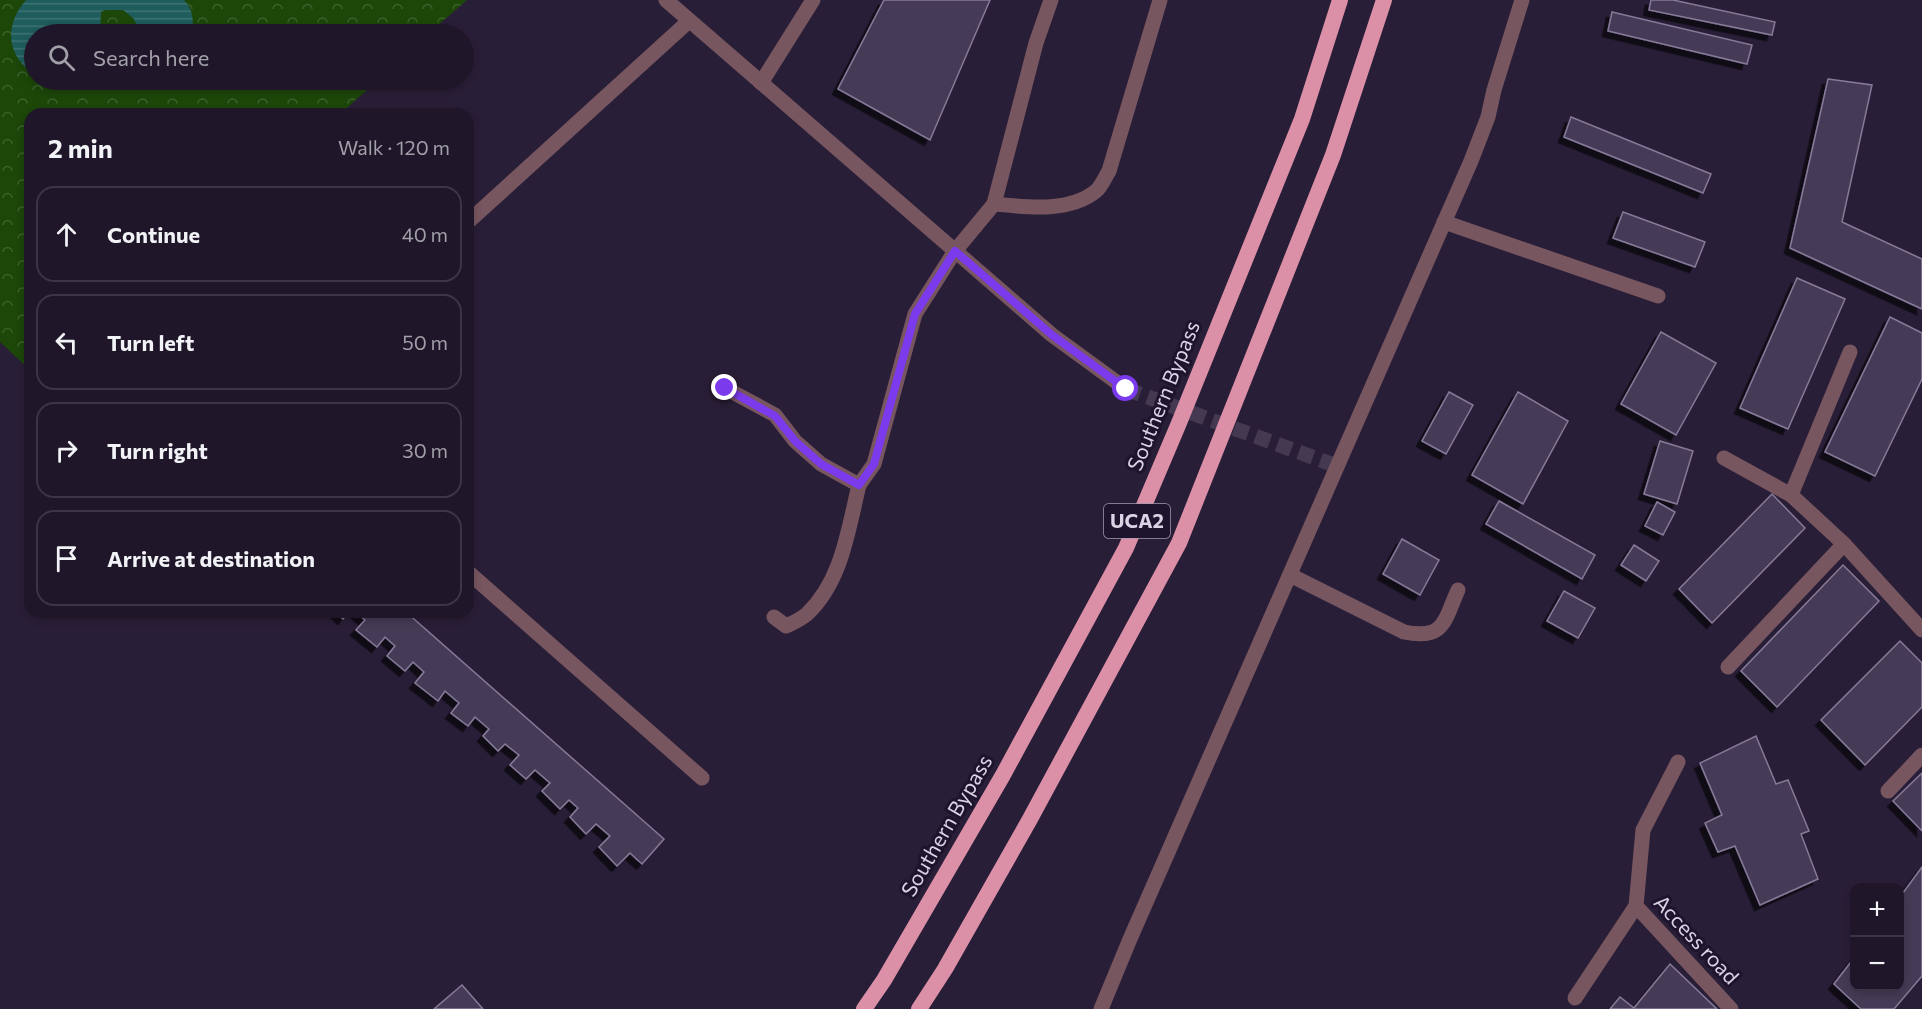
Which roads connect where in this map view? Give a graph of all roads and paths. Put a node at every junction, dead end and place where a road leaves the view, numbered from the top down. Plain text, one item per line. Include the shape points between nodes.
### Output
1 (666, 0) edge
2 (813, 0) edge
3 (1051, 0) edge
4 (1160, 0) edge
5 (1340, 0) edge
6 (1384, 0) edge
7 (1522, 0) edge
8 (689, 21) junction
9 (761, 83) junction
10 (994, 204) junction
11 (474, 217) edge
12 (1444, 222) junction
13 (955, 251) junction
14 (1658, 296) dead end
15 (1850, 352) dead end
16 (725, 388) dead end
17 (1126, 389) tunnel mouth
18 (1724, 458) dead end
19 (859, 485) junction
20 (1791, 495) junction
21 (1844, 544) junction
22 (1290, 574) junction
23 (474, 577) edge
24 (1458, 590) dead end
25 (774, 617) dead end
26 (1922, 630) edge
27 (1728, 668) dead end
28 (1922, 755) edge
29 (1678, 762) dead end
30 (702, 778) dead end
31 (1888, 792) dead end
32 (1636, 906) junction
33 (1575, 998) dead end
34 (864, 1009) edge
35 (919, 1009) edge
36 (1101, 1009) edge
37 (1731, 1009) edge

1 - 8 street
2 - 9 street
3 - 10 street
4 - 10 street via 1109,171 1098,190 1077,203
5 - 34 highway, Southern Bypass / UCA2 via 1302,119 1126,548 1003,775
6 - 35 highway, UCA2 via 1333,155 1179,543 1030,819
7 - 12 street via 1488,117
8 - 9 street
8 - 11 street
9 - 13 street
10 - 13 street
12 - 14 street
12 - 22 street
13 - 17 street via 1052,335
13 - 19 street via 915,314 874,464
15 - 20 street
16 - 19 street via 775,416 821,464
18 - 20 street
19 - 25 street via 840,563 829,586 806,615 796,621 786,626
20 - 21 street
21 - 26 street
21 - 27 street
22 - 24 street via 1404,632 1421,635 1441,627
22 - 36 street
23 - 30 street
28 - 31 street
29 - 32 street, Access road via 1643,830
32 - 33 street
32 - 37 street, Access road

